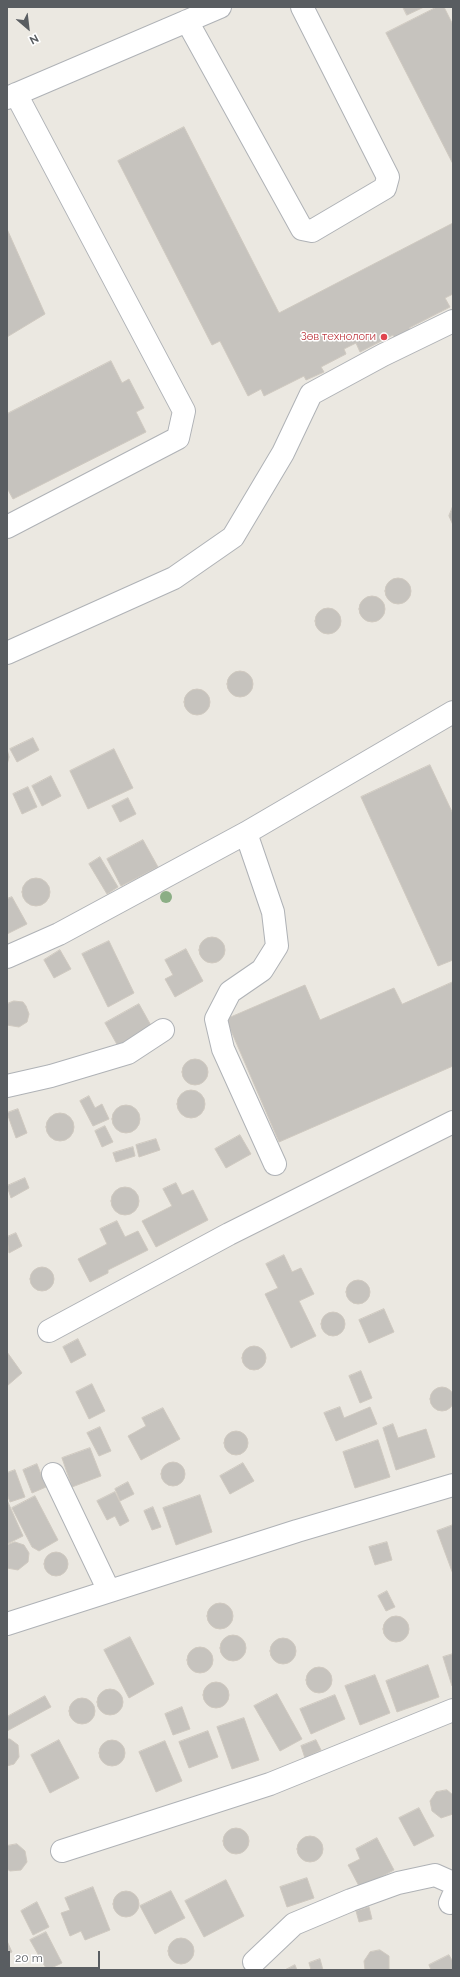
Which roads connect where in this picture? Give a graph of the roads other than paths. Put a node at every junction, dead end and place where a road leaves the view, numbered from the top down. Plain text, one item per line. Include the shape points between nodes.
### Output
1 (220, 7) edge
2 (302, 7) edge
3 (187, 21) junction
4 (12, 96) edge
5 (453, 321) edge
6 (7, 527) edge
7 (7, 653) edge
8 (453, 712) edge
9 (246, 833) junction
10 (7, 957) edge
11 (163, 1030) dead end
12 (7, 1086) edge
13 (453, 1122) edge
14 (275, 1164) dead end
15 (49, 1331) dead end
16 (53, 1474) dead end
17 (453, 1485) edge
18 (109, 1591) junction
19 (7, 1624) edge
20 (453, 1710) edge
21 (62, 1851) dead end
22 (452, 1894) edge
23 (254, 1962) dead end

1 - 3 street
2 - 3 street via 388,177 385,188 312,230 302,228
3 - 4 street
4 - 6 street via 184,411 178,438
5 - 7 street via 311,394 279,459 233,537 174,578
8 - 9 street
9 - 10 street via 59,934
9 - 14 street via 273,912 278,946 262,970 230,992 216,1019 222,1050
11 - 12 street via 128,1053
13 - 15 street via 229,1234
16 - 18 street
17 - 18 street via 296,1531
18 - 19 street
20 - 21 street via 270,1784
22 - 23 street via 435,1875 398,1883 294,1924

